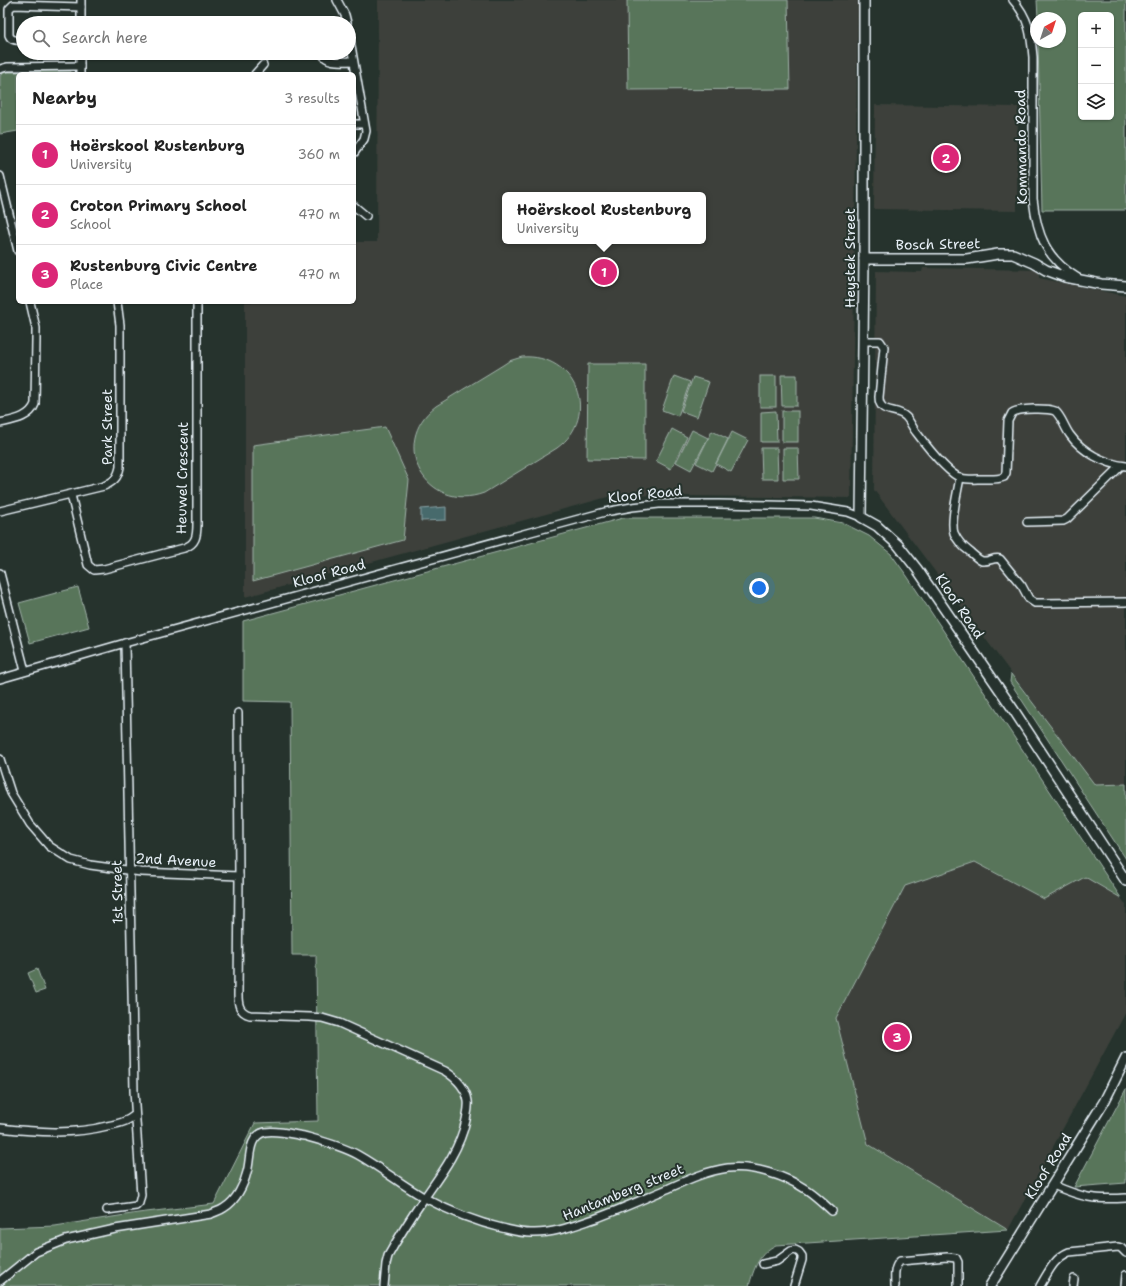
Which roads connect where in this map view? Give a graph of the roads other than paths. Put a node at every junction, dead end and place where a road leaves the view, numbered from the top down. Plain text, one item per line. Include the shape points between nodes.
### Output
1 (337, 0) edge
2 (864, 0) edge
3 (1013, 0) edge
4 (81, 3) edge
5 (81, 16) edge
6 (344, 16) edge
7 (16, 40) edge
8 (331, 60) edge
9 (353, 61) joint
10 (263, 65) dead end
11 (0, 69) edge
12 (80, 70) edge
13 (257, 72) edge
14 (355, 72) edge
15 (356, 78) edge
16 (356, 124) edge
17 (364, 124) junction
18 (356, 150) edge
19 (0, 176) edge
20 (356, 208) edge
21 (366, 216) dead end
22 (16, 243) edge
23 (864, 259) junction
24 (1082, 280) junction
25 (1126, 286) edge
26 (30, 304) edge
27 (117, 304) edge
28 (197, 304) edge
29 (863, 341) junction
30 (0, 423) edge
31 (1123, 466) edge
32 (960, 477) junction
33 (71, 495) junction
34 (0, 511) edge
35 (861, 517) junction
36 (1027, 522) dead end
37 (0, 573) edge
38 (1126, 602) edge
39 (125, 643) junction
40 (25, 671) junction
41 (0, 679) edge
42 (238, 713) dead end
43 (0, 759) edge
44 (130, 871) junction
45 (239, 876) junction
46 (1126, 881) edge
47 (1126, 1058) edge
48 (135, 1115) junction
49 (0, 1128) edge
50 (1053, 1185) junction
51 (425, 1198) junction
52 (1126, 1198) edge
53 (107, 1210) dead end
54 (832, 1211) dead end
55 (1126, 1253) edge
56 (763, 1264) dead end
57 (1126, 1275) edge
58 (0, 1281) edge
59 (384, 1286) edge
60 (794, 1286) edge
61 (895, 1286) edge
62 (958, 1286) edge
63 (990, 1286) edge
64 (1040, 1286) edge
65 (1125, 1286) edge

1 - 6 street
2 - 23 street, Heystek Street
3 - 24 street, Kommando Road via 1025,17 1032,38 1033,199 1038,232 1060,266
4 - 5 street
4 - 7 street via 13,5 9,9 8,35
8 - 9 street
9 - 14 street
10 - 13 street
11 - 12 street via 7,67
15 - 17 street
16 - 17 street
17 - 18 street via 365,135
19 - 22 street
20 - 21 street
23 - 24 street, Bosch Street via 967,259 1013,254 1046,270
23 - 29 street, Heystek Street
24 - 25 street, Bosch Street
26 - 30 street via 36,339 35,404 30,413
27 - 33 street, Park Street via 120,325 119,472 117,478 110,483
28 - 33 street, Heuwel Crescent via 195,540 184,548 94,570 88,565
29 - 32 street via 880,341 884,347 879,397 881,405 906,417 941,462
29 - 35 street, Heystek Street
31 - 32 street via 1101,459 1083,448 1070,435 1055,411 1019,410 1012,413 1008,421 1004,477
31 - 36 street via 1067,520
32 - 38 street via 953,521 954,533 965,549 978,559 1000,559 1022,586 1029,600 1036,603
33 - 34 street, Park Street
35 - 39 street, Kloof Road via 848,512 811,506 632,506 527,532
35 - 46 street, Kloof Road via 877,526 898,545 917,569
37 - 40 street
39 - 40 street, Kloof Road
39 - 44 street, 1st Street
40 - 41 street, Kloof Road
42 - 45 street
43 - 44 street, 2nd Avenue via 11,793 30,824 49,846 70,860
44 - 45 street, 2nd Avenue
44 - 48 street, 1st Street
45 - 51 street via 238,1002 242,1011 255,1015 322,1018 339,1023 444,1071 453,1077 465,1092 468,1110 457,1147
47 - 50 street, Kloof Road via 1104,1102
48 - 49 street via 121,1123 72,1132
48 - 53 street, 1st Street via 141,1195 136,1206
50 - 52 street via 1087,1198
50 - 63 street, Kloof Road
51 - 54 street, Hantamberg street via 456,1213 488,1224 541,1233 581,1224 698,1176 730,1168 769,1172 788,1179 808,1190
51 - 58 street, Hantamberg street via 357,1155 329,1144 292,1134 259,1134 252,1144 247,1173 239,1191 225,1208 211,1214 103,1231 66,1240 36,1252
51 - 59 street via 388,1256
55 - 64 street via 1118,1247 1062,1254 1052,1264
56 - 60 street via 777,1261 791,1251 799,1252 802,1260
57 - 65 street
61 - 62 street via 895,1270 900,1261 947,1257 956,1258 958,1262

